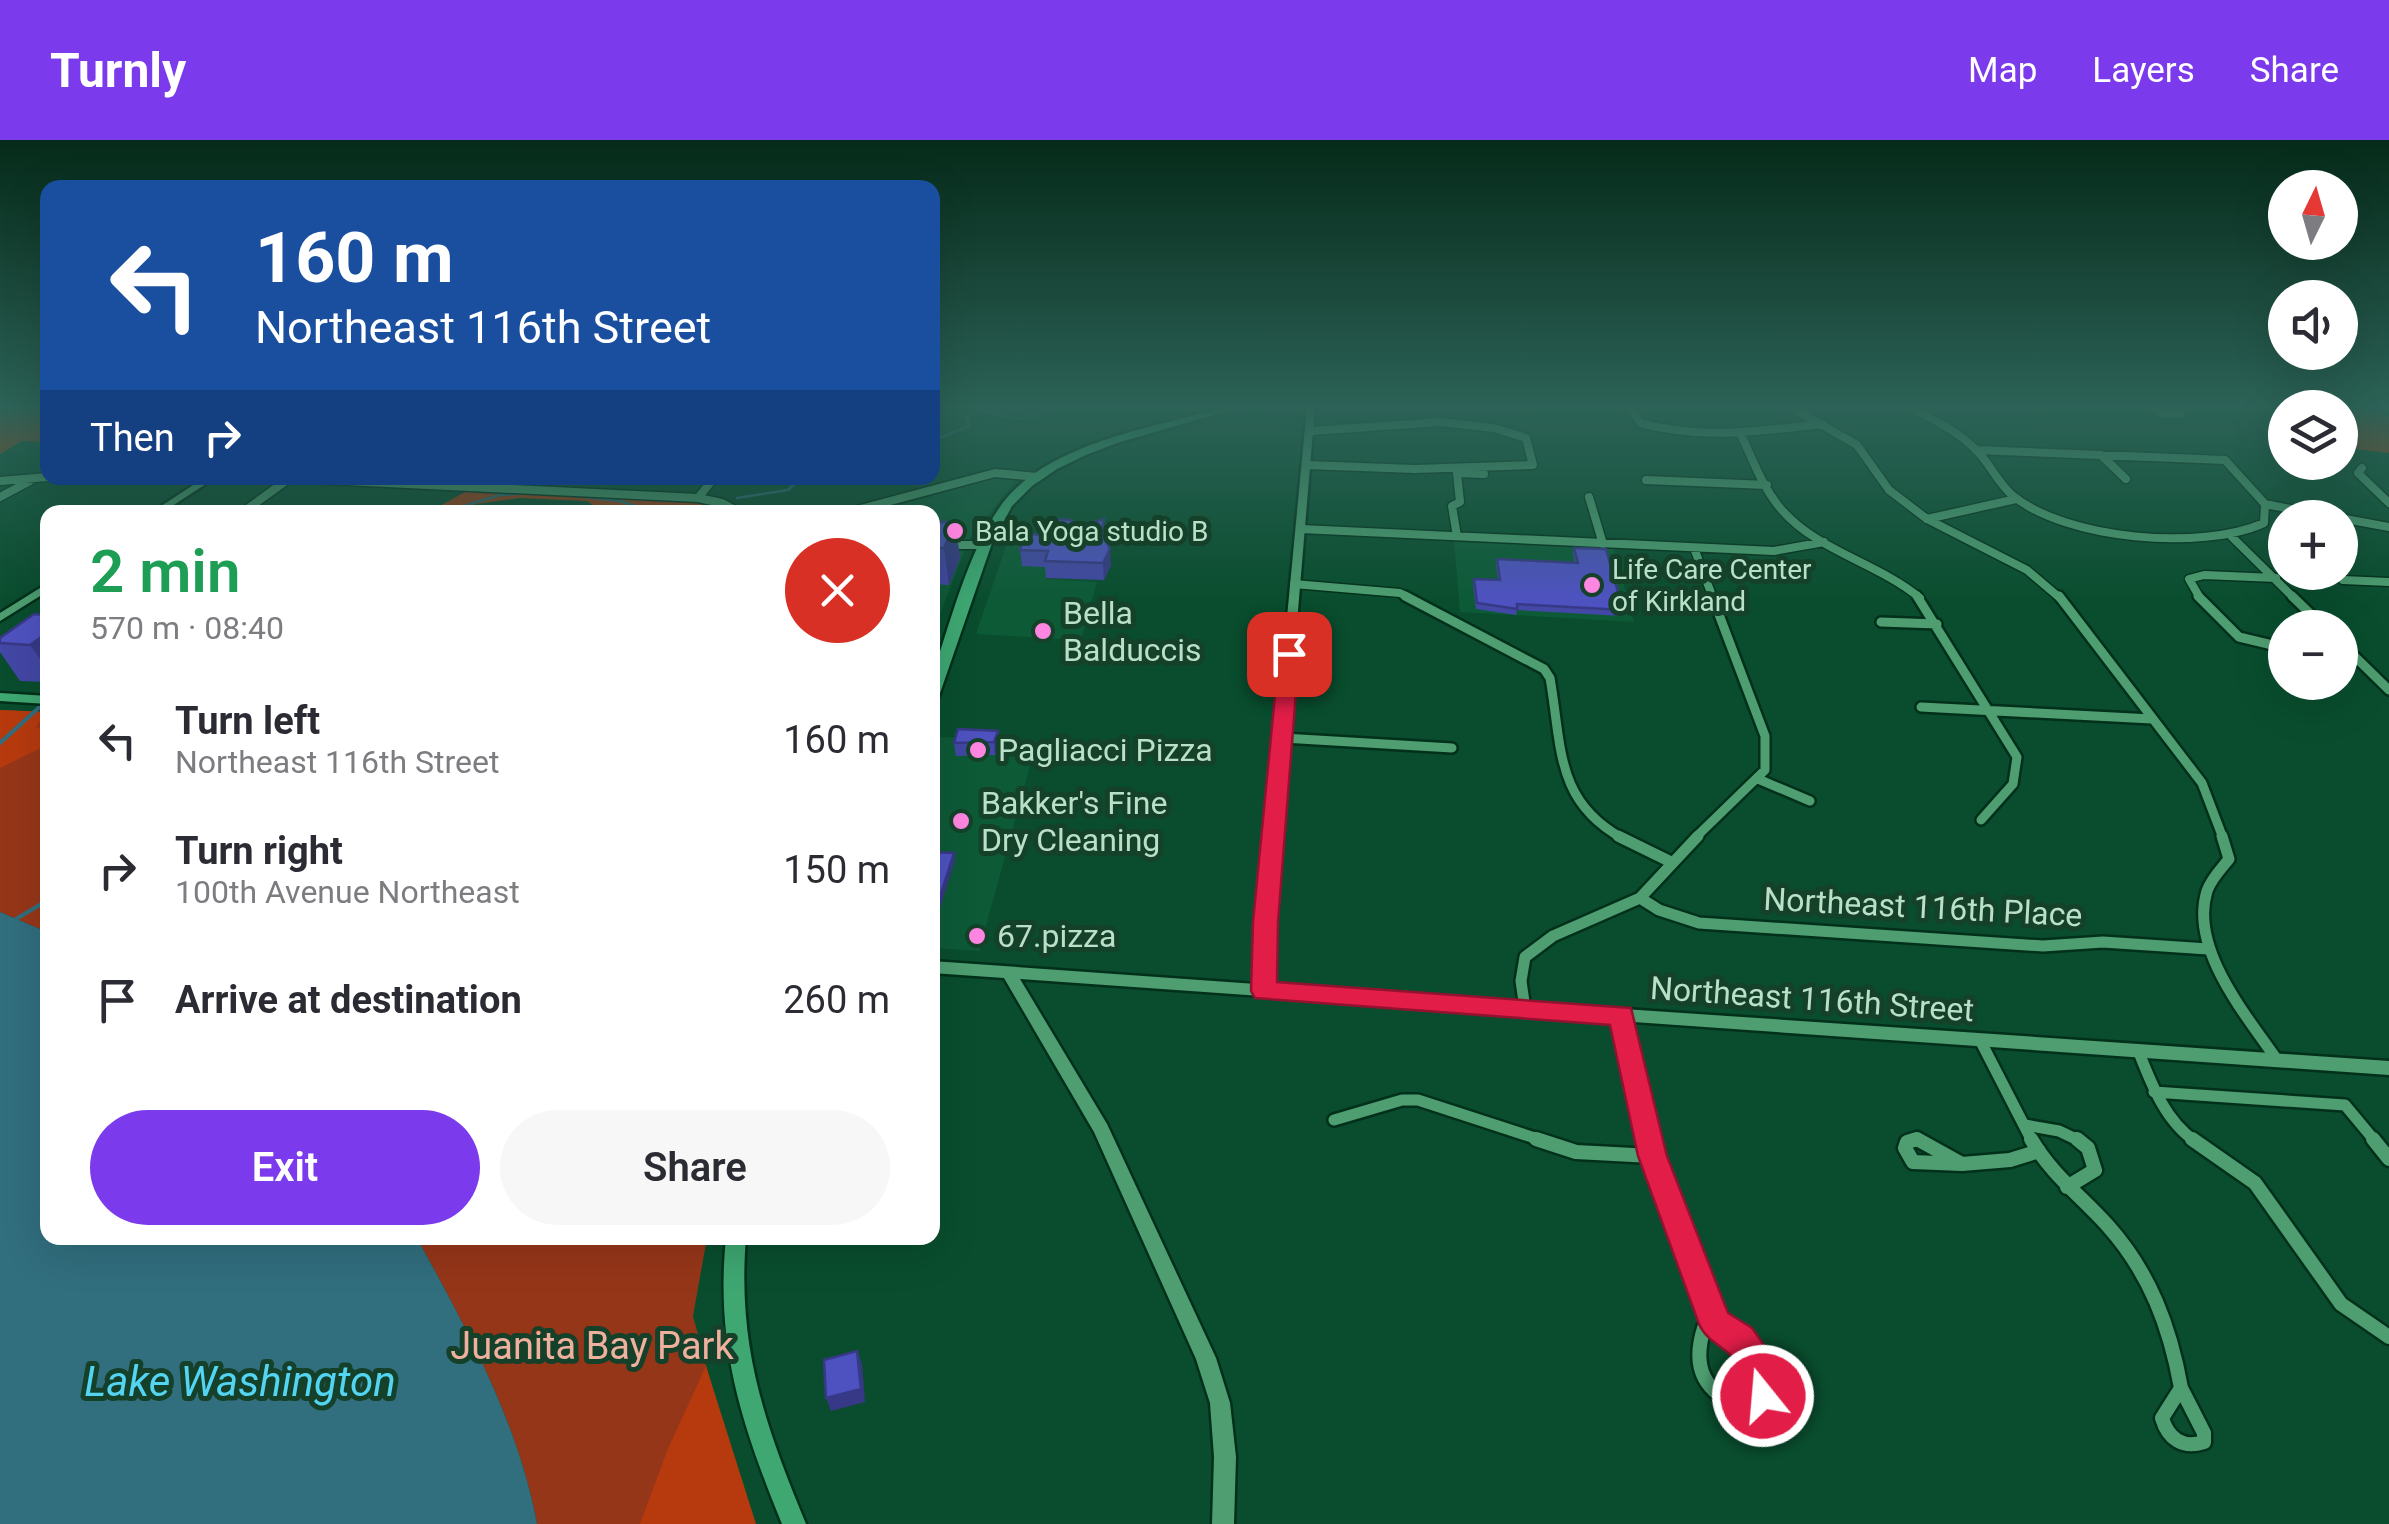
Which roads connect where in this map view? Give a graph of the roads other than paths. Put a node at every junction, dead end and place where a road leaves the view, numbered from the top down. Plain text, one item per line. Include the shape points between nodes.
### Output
1 (1048, 472) edge
2 (1306, 472) edge
3 (1760, 472) edge
4 (1876, 472) edge
5 (1994, 472) edge
6 (2119, 472) edge
7 (2236, 472) edge
8 (2359, 472) edge
9 (1484, 474) dead end
10 (1038, 477) junction
11 (35, 478) junction
12 (40, 478) edge
13 (2126, 478) dead end
14 (0, 480) edge
15 (1646, 480) dead end
16 (199, 485) edge
17 (279, 485) edge
18 (458, 485) edge
19 (708, 485) edge
20 (1767, 485) junction
21 (0, 497) edge
22 (1589, 497) dead end
23 (698, 498) junction
24 (2016, 499) junction
25 (2389, 503) edge
26 (2265, 504) junction
27 (168, 505) edge
28 (252, 505) edge
29 (724, 505) edge
30 (875, 505) edge
31 (2268, 505) edge
32 (1927, 519) junction
33 (2358, 522) edge
34 (1300, 528) junction
35 (2389, 528) edge
36 (1457, 536) junction
37 (2232, 537) junction
38 (1824, 542) junction
39 (1602, 544) junction
40 (987, 545) junction
41 (940, 548) edge
42 (1694, 548) junction
43 (2268, 571) edge
44 (2268, 578) edge
45 (2358, 581) edge
46 (2389, 582) edge
47 (1294, 584) junction
48 (2288, 590) edge
49 (40, 591) edge
50 (2307, 610) edge
51 (0, 618) edge
52 (1882, 622) dead end
53 (1937, 624) junction
54 (2268, 645) edge
55 (2358, 663) edge
56 (940, 674) edge
57 (2389, 690) edge
58 (0, 697) edge
59 (40, 699) edge
60 (1921, 707) dead end
61 (1989, 710) junction
62 (2152, 719) junction
63 (1283, 738) junction
64 (1452, 748) dead end
65 (1758, 778) junction
66 (1810, 801) dead end
67 (1982, 820) dead end
68 (1671, 862) junction
69 (1640, 898) junction
70 (2208, 949) junction
71 (940, 969) edge
72 (1008, 973) junction
73 (1264, 991) junction
74 (1526, 1010) junction
75 (1622, 1016) junction
76 (1980, 1040) junction
77 (2138, 1050) junction
78 (2277, 1060) junction
79 (2389, 1068) edge
80 (2154, 1092) junction
81 (1334, 1120) dead end
82 (2025, 1125) junction
83 (2039, 1150) junction
84 (1652, 1156) junction
85 (2389, 1159) edge
86 (1962, 1164) dead end
87 (2067, 1187) junction
88 (735, 1245) edge
89 (1715, 1324) junction
90 (2389, 1338) edge
91 (2181, 1388) dead end
92 (794, 1524) edge
93 (1223, 1524) edge

1 - 10 main road
2 - 34 street
3 - 20 street
4 - 32 street
5 - 24 street
6 - 13 street
7 - 26 street
8 - 25 street
9 - 36 street via 1458,473 1460,502 1452,506
10 - 30 street via 995,473
10 - 40 main road via 1009,503
11 - 12 street
11 - 14 street
11 - 21 street
15 - 20 street
16 - 27 street
17 - 28 street
18 - 23 street
19 - 23 street
20 - 38 street via 1788,516
22 - 39 street
23 - 29 street
24 - 32 street
24 - 37 street via 2109,534
26 - 31 street
26 - 37 street via 2264,522
32 - 62 street via 2055,591
33 - 35 street
34 - 36 street
34 - 47 street
36 - 39 street
37 - 43 street
38 - 42 street via 1790,550
38 - 53 street via 1913,592
39 - 42 street
40 - 41 street
40 - 56 main road
42 - 65 street via 1765,736 1768,758
44 - 54 street via 2189,579 2229,630
45 - 46 street
47 - 63 street
47 - 68 street via 1400,593 1544,669 1578,804 1602,826
48 - 50 street
49 - 51 street
52 - 53 street
53 - 61 street
55 - 57 street
58 - 59 main road
60 - 61 street
61 - 62 street
61 - 67 street via 2020,771
62 - 70 street via 2202,783 2229,859 2207,890
63 - 64 street
63 - 73 street
65 - 66 street
65 - 68 street
68 - 69 street
69 - 70 street, Northeast 116th Place via 1699,923 2043,946 2103,942
69 - 74 street via 1553,936 1525,956 1520,981
70 - 78 street
71 - 72 street, Northeast 116th Street
72 - 73 street, Northeast 116th Street
72 - 93 street via 1100,1129 1206,1358 1220,1403
73 - 74 street, Northeast 116th Street
74 - 75 street, Northeast 116th Street
75 - 76 street, Northeast 116th Street
75 - 84 street
76 - 77 street, Northeast 116th Street
76 - 82 street
77 - 78 street, Northeast 116th Street
77 - 80 street
78 - 79 street, Northeast 116th Street
80 - 85 street via 2346,1105
80 - 90 street via 2186,1135 2255,1183 2341,1304
81 - 84 street via 1418,1100 1576,1152
82 - 83 street
82 - 87 street via 2073,1136 2090,1152 2094,1170
83 - 86 street
83 - 87 street
84 - 89 street
87 - 91 street via 2149,1281 2171,1331
88 - 92 main road via 737,1354 766,1459
89 - 89 street via 1704,1328 1696,1358 1717,1400 1744,1408 1763,1396 1761,1365 1741,1340

